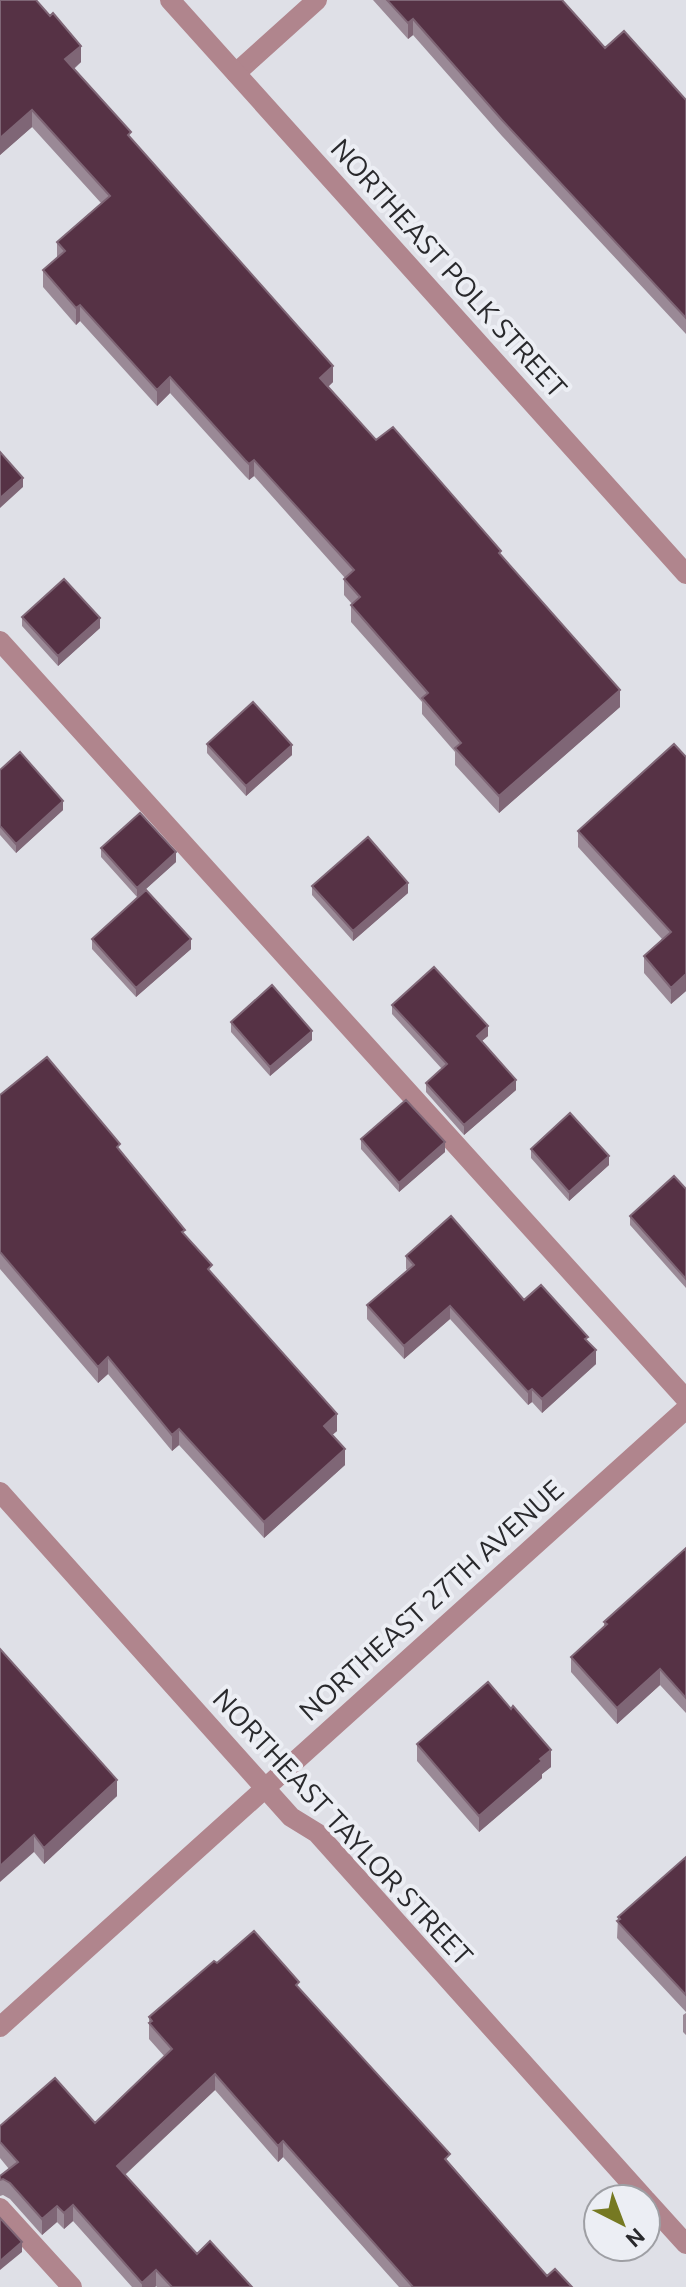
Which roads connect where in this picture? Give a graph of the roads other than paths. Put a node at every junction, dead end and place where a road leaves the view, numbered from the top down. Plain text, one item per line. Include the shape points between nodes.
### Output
1 (170, 0) edge
2 (317, 0) edge
3 (236, 73) junction
4 (686, 574) edge
5 (0, 641) edge
6 (686, 1399) edge
7 (686, 1409) edge
8 (0, 1492) edge
9 (265, 1788) junction
10 (0, 2027) edge
11 (632, 2183) edge
12 (0, 2208) edge
13 (662, 2217) edge
14 (686, 2244) edge
15 (72, 2287) edge

1 - 3 street, NORTHEAST POLK STREET
2 - 3 street
3 - 4 street, NORTHEAST POLK STREET
5 - 6 street
7 - 9 street, NORTHEAST 27TH AVENUE
8 - 9 street, NORTHEAST TAYLOR STREET
9 - 10 street, NORTHEAST 27TH AVENUE
9 - 11 street, NORTHEAST TAYLOR STREET via 291,1817 317,1833
12 - 15 street
13 - 14 street, NORTHEAST TAYLOR STREET

